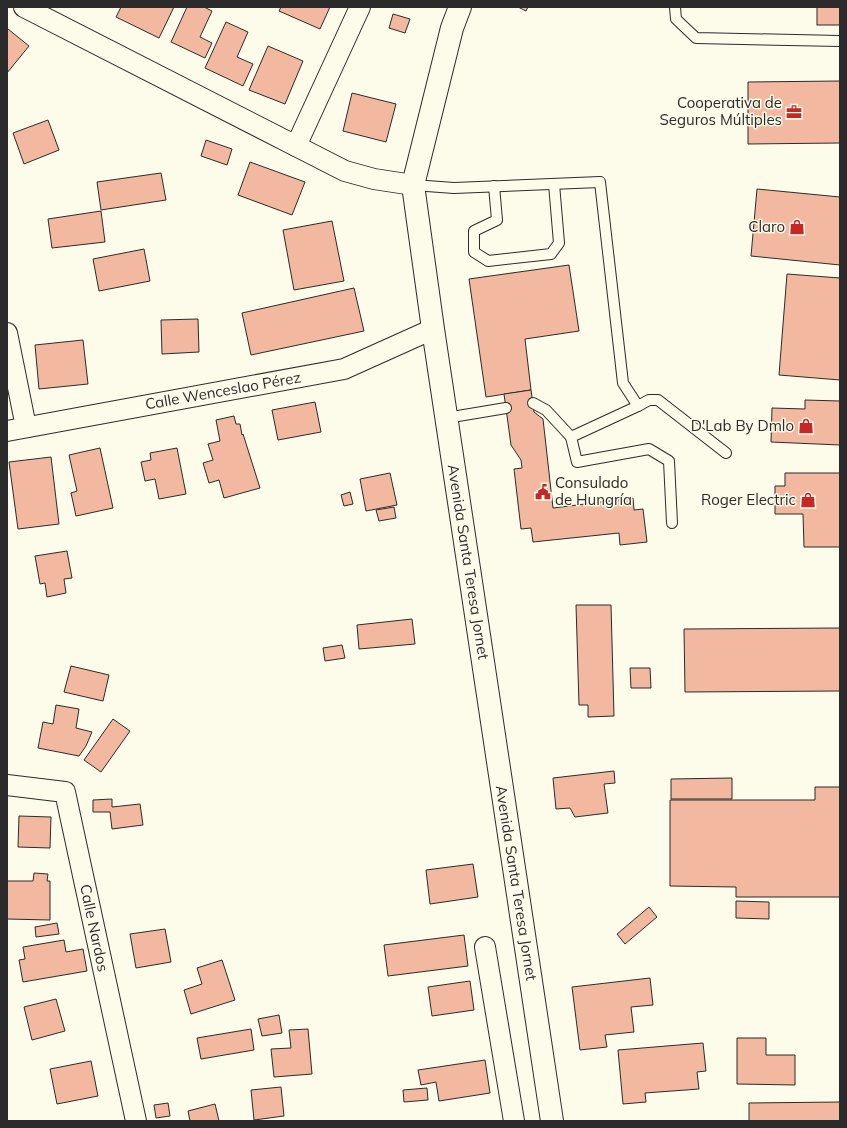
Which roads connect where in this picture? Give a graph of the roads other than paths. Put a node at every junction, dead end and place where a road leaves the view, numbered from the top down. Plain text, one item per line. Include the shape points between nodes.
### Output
1 (24, 7) edge
2 (360, 7) edge
3 (460, 7) edge
4 (675, 7) edge
5 (840, 41) edge
6 (296, 146) junction
7 (554, 184) junction
8 (413, 185) junction
9 (494, 186) junction
10 (433, 329) junction
11 (7, 333) edge
12 (533, 403) dead end
13 (638, 406) junction
14 (506, 408) dead end
15 (446, 418) junction
16 (26, 427) junction
17 (7, 430) edge
18 (571, 437) junction
19 (726, 453) dead end
20 (672, 523) dead end
21 (7, 785) edge
22 (485, 947) dead end
23 (136, 1121) edge
24 (514, 1121) edge
25 (552, 1121) edge

1 - 6 street
2 - 6 street
3 - 8 main road, Avenida Santa Teresa Jornet via 452,28
4 - 5 lane via 676,19 696,38
6 - 8 street via 345,171
7 - 9 lane
7 - 9 lane via 559,243 551,254 488,261 474,252 474,231 496,220
7 - 13 lane via 600,182 623,383
8 - 9 lane via 454,188
8 - 10 main road, Avenida Santa Teresa Jornet
10 - 15 main road, Avenida Santa Teresa Jornet
10 - 16 street, Calle Wenceslao Pérez via 344,369
11 - 16 street
12 - 18 lane via 546,410
13 - 18 lane
13 - 19 lane via 649,400 658,400
14 - 15 lane
15 - 25 main road, Avenida Santa Teresa Jornet
16 - 17 street, Calle Wenceslao Pérez
18 - 20 lane via 577,462 649,449 669,461
21 - 23 street, Calle Nardos via 65,792
22 - 24 street

